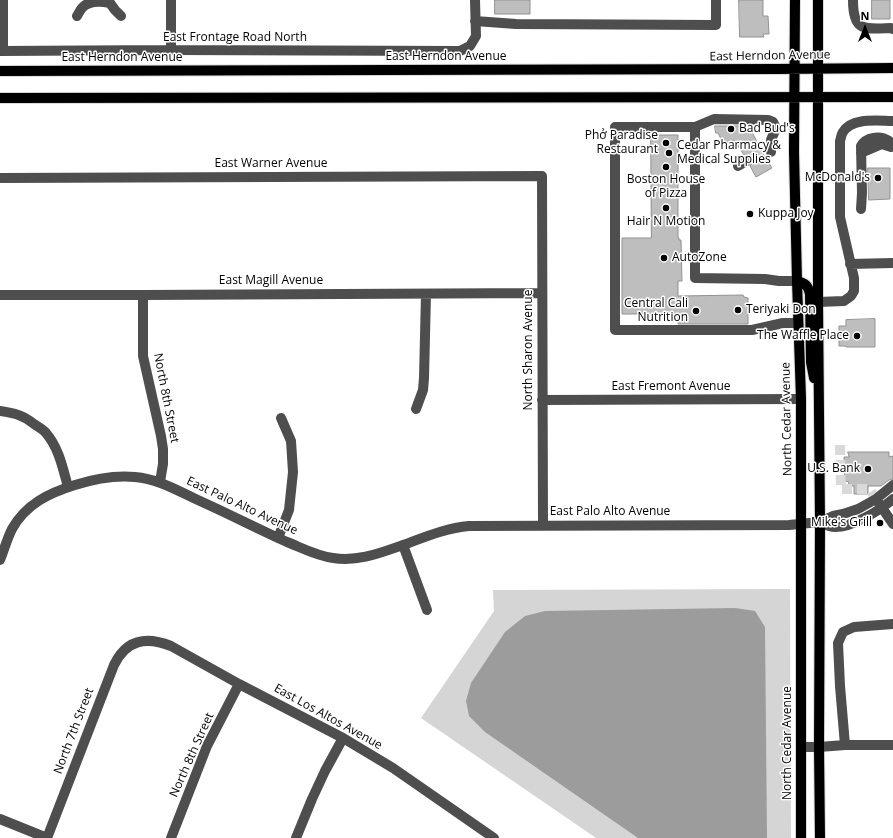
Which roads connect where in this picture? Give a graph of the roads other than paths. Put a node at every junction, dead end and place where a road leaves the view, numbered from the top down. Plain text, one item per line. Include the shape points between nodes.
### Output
1 (3, 0) edge
2 (171, 0) edge
3 (475, 0) edge
4 (716, 0) edge
5 (794, 0) edge
6 (818, 0) edge
7 (853, 0) edge
8 (77, 16) dead end
9 (121, 16) dead end
10 (475, 21) junction
11 (893, 29) edge
12 (171, 50) junction
13 (2, 51) edge
14 (893, 68) edge
15 (794, 69) junction
16 (817, 69) junction
17 (0, 71) edge
18 (794, 97) junction
19 (817, 97) junction
20 (893, 97) edge
21 (0, 98) edge
22 (893, 121) edge
23 (695, 127) junction
24 (893, 147) edge
25 (771, 152) dead end
26 (747, 161) tunnel mouth
27 (738, 166) dead end
28 (542, 176) joint
29 (0, 178) edge
30 (860, 209) dead end
31 (893, 263) edge
32 (850, 264) junction
33 (796, 281) junction
34 (542, 293) junction
35 (426, 294) junction
36 (0, 295) edge
37 (144, 295) junction
38 (818, 302) junction
39 (798, 323) junction
40 (801, 399) junction
41 (542, 400) junction
42 (819, 402) junction
43 (416, 409) dead end
44 (0, 411) edge
45 (281, 418) dead end
46 (160, 482) junction
47 (893, 485) edge
48 (68, 487) junction
49 (893, 499) edge
50 (879, 503) junction
51 (820, 522) junction
52 (801, 524) junction
53 (893, 524) edge
54 (543, 525) junction
55 (278, 538) junction
56 (3, 542) edge
57 (403, 545) junction
58 (0, 560) edge
59 (427, 610) dead end
60 (893, 624) edge
61 (138, 642) joint
62 (240, 684) junction
63 (343, 738) junction
64 (845, 745) junction
65 (893, 745) edge
66 (801, 748) junction
67 (819, 748) junction
68 (0, 819) edge
69 (47, 838) edge
70 (171, 838) edge
71 (296, 838) edge
72 (494, 838) edge
73 (801, 838) edge
74 (820, 838) edge

1 - 13 street
2 - 12 street
3 - 10 street
4 - 10 street via 716,25 516,24
5 - 15 main road, North Cedar Avenue
6 - 16 main road
7 - 11 street via 854,16 861,26
8 - 9 street via 88,3 98,1 110,3
10 - 12 street, East Frontage Road North via 476,36 470,46 460,51
12 - 13 street, East Frontage Road North
14 - 16 main road, East Herndon Avenue
15 - 16 main road, East Herndon Avenue
15 - 17 main road, East Herndon Avenue
15 - 18 main road, North Cedar Avenue
16 - 19 main road
18 - 19 main road
18 - 21 main road
18 - 33 main road, North Cedar Avenue
19 - 20 main road
19 - 38 main road
22 - 32 street via 857,122 842,133 840,217
23 - 25 street via 714,119 768,120 773,122 776,128 771,140
23 - 33 street via 695,278
23 - 39 street via 614,127 615,330 752,330 783,323
24 - 30 street via 889,141 881,138 874,138 861,146
26 - 27 street
28 - 29 street, East Warner Avenue
28 - 34 street, North Sharon Avenue
31 - 32 street
32 - 38 street via 854,284 851,296 839,302
33 - 39 main road, North Cedar Avenue
33 - 42 main road via 804,283 809,288 811,362
34 - 35 street, East Magill Avenue
34 - 41 street, North Sharon Avenue
35 - 37 street, East Magill Avenue
35 - 43 street via 424,378
36 - 37 street, East Magill Avenue
37 - 46 street, North 8th Street via 144,356 163,449
38 - 42 main road
39 - 40 main road, North Cedar Avenue
40 - 41 street, East Fremont Avenue
40 - 52 main road, North Cedar Avenue
41 - 54 street, North Sharon Avenue
42 - 51 main road
44 - 48 street via 14,413 46,432 60,459
45 - 55 street via 291,441 293,472 289,510
46 - 48 street, East Palo Alto Avenue via 119,477 103,478
46 - 55 street, East Palo Alto Avenue
47 - 50 street
48 - 56 street, East Palo Alto Avenue via 35,503 18,520
49 - 50 street
50 - 51 street, East Palo Alto Avenue via 864,518 846,525 833,527
50 - 53 street
51 - 52 street, East Palo Alto Avenue
51 - 67 main road
52 - 54 street, East Palo Alto Avenue
52 - 66 main road, North Cedar Avenue
54 - 57 street, East Palo Alto Avenue via 458,527
55 - 57 street, East Palo Alto Avenue via 319,555 346,560 373,556
56 - 58 street, East Palo Alto Avenue
57 - 59 street
60 - 64 street via 854,627 843,632 838,643
61 - 62 street, East Los Altos Avenue via 154,641 171,646
61 - 69 street, North 7th Street via 122,651 114,665
62 - 63 street, East Los Altos Avenue
62 - 70 street, North 8th Street via 207,746
63 - 71 street via 315,792
63 - 72 street, East Los Altos Avenue via 393,768
64 - 65 street
64 - 67 street
66 - 67 street
66 - 73 main road, North Cedar Avenue
67 - 74 main road
68 - 69 street

